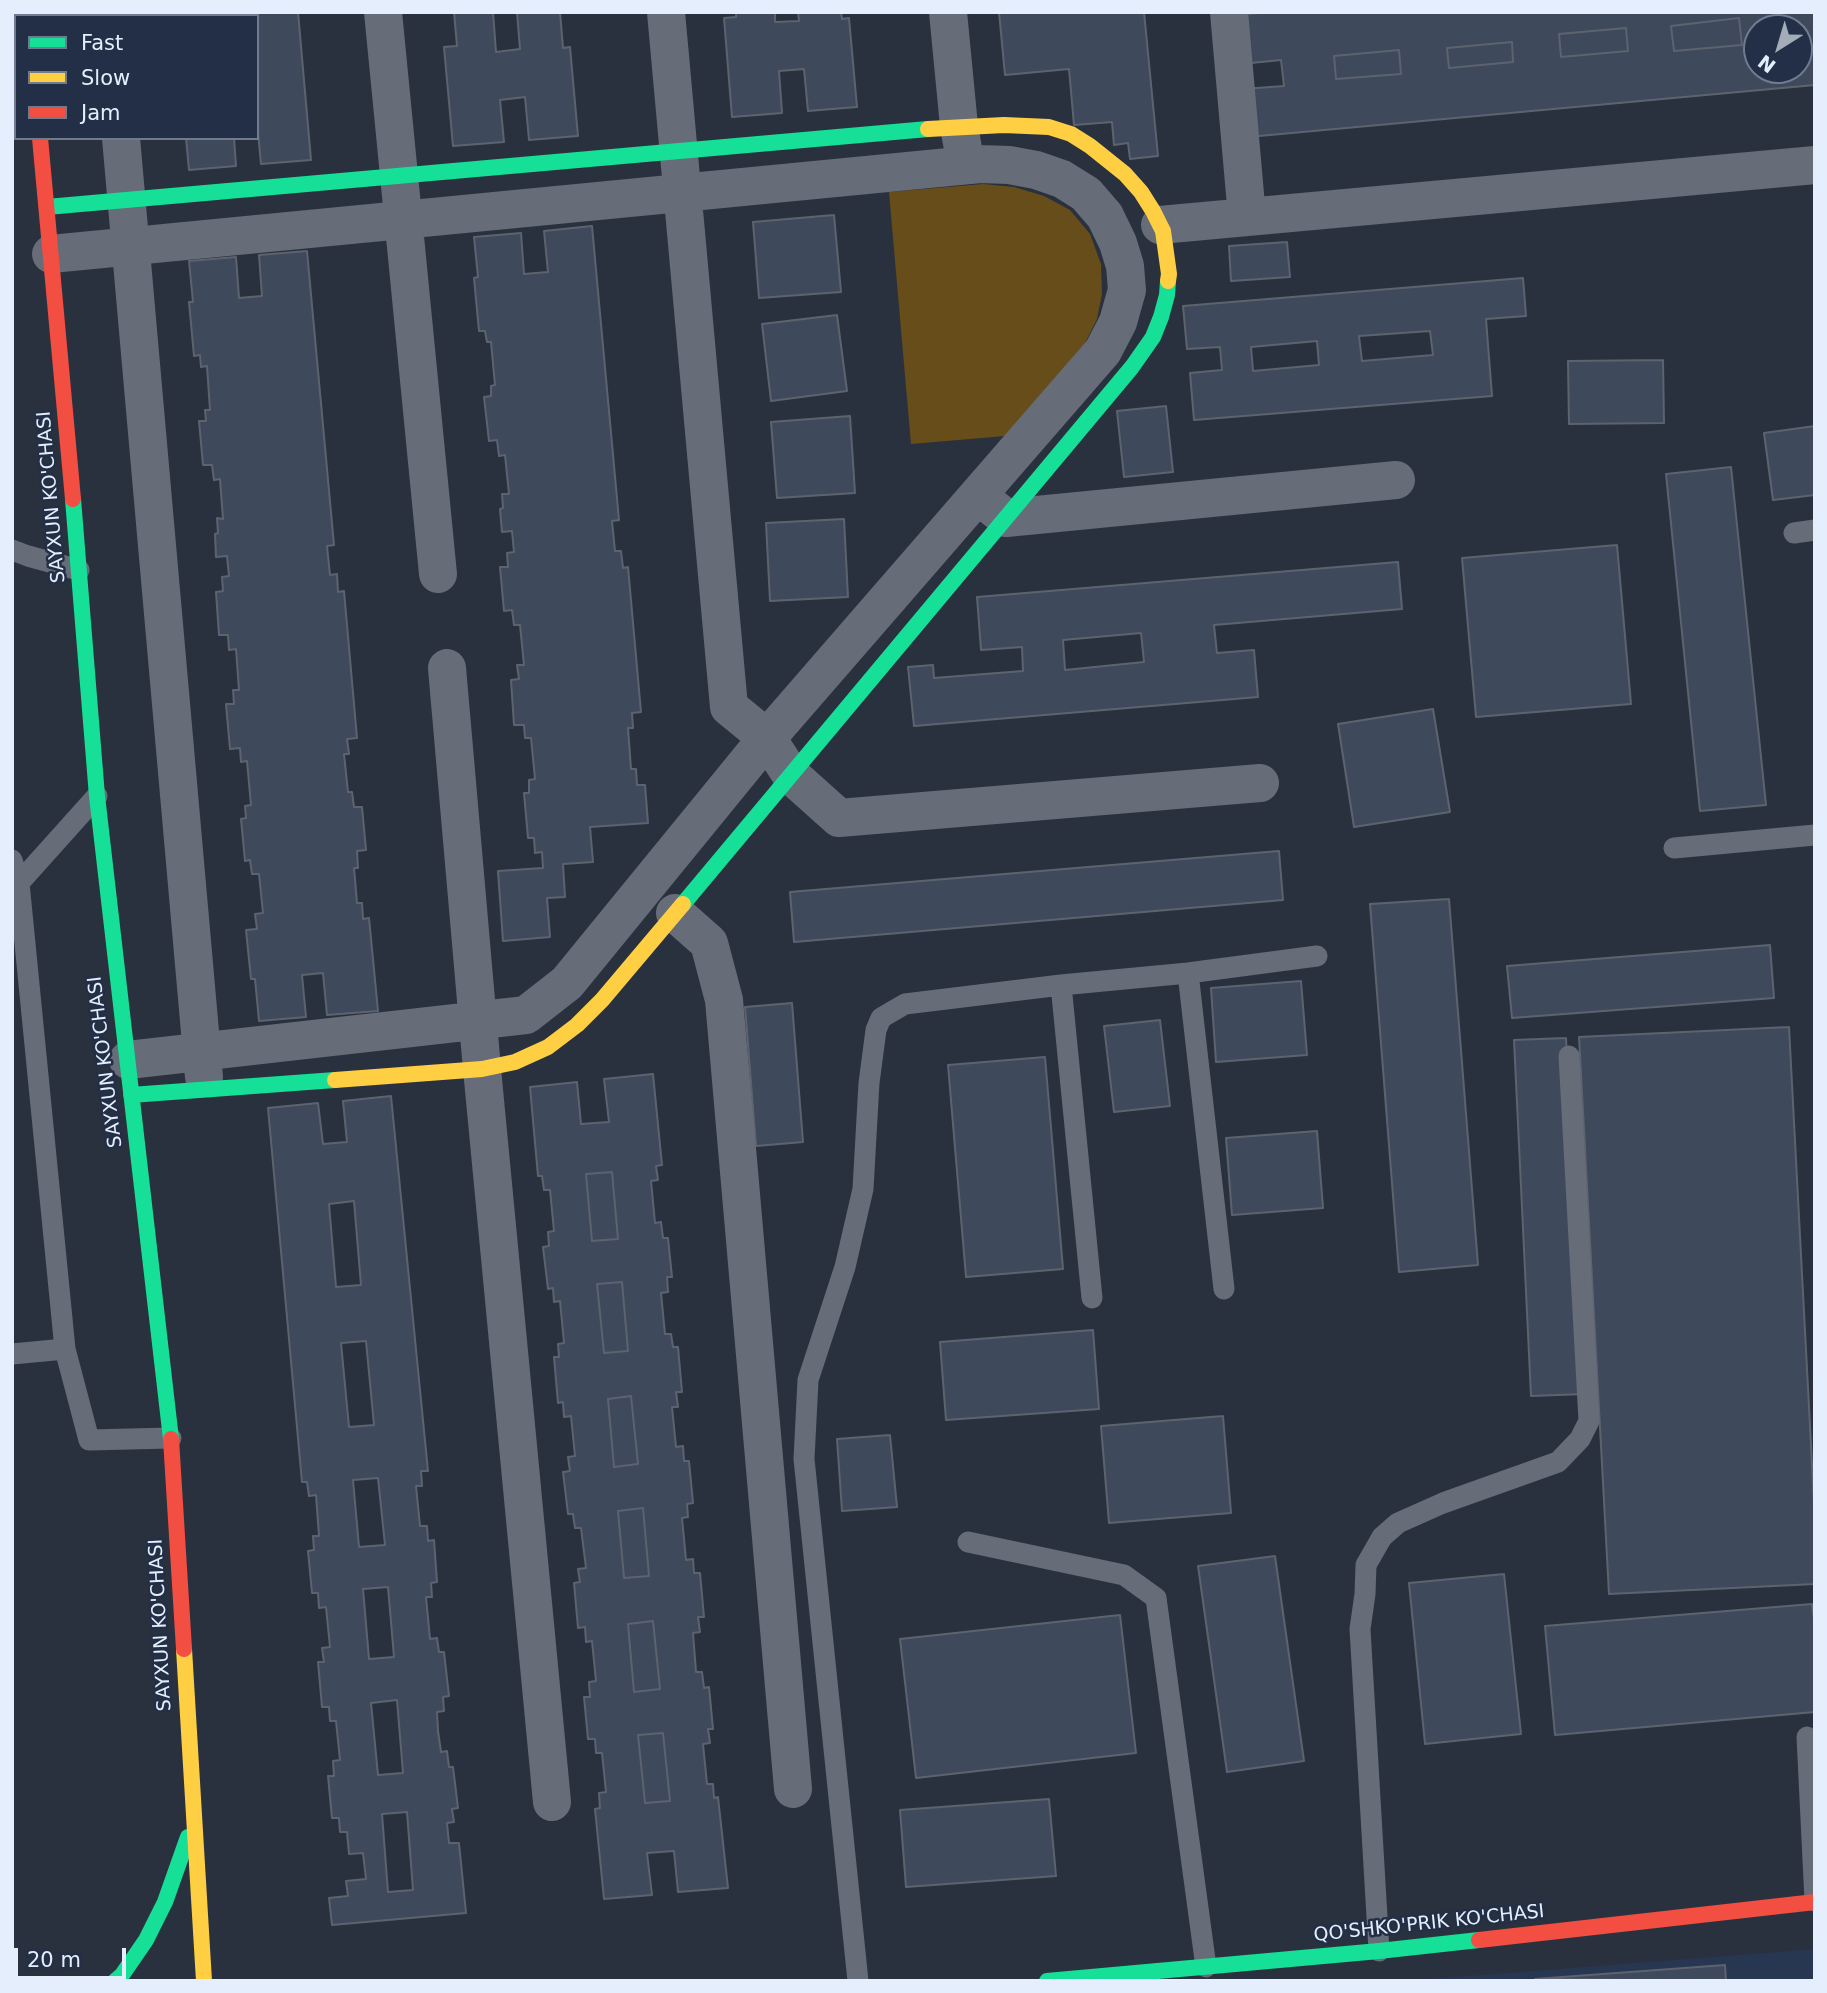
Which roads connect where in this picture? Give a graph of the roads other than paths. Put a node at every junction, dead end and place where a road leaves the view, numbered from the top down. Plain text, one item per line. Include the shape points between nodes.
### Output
1 (383, 12) edge
2 (666, 12) edge
3 (948, 12) edge
4 (1228, 12) edge
5 (959, 127) junction
6 (40, 140) edge
7 (121, 140) edge
8 (679, 151) junction
9 (966, 165) junction
10 (1815, 166) edge
11 (399, 176) junction
12 (682, 193) junction
13 (127, 200) junction
14 (47, 207) junction
15 (1247, 217) junction
16 (403, 220) junction
17 (1160, 225) junction
18 (131, 246) junction
19 (51, 254) junction
20 (1396, 480) dead end
21 (992, 506) junction
22 (12, 550) edge
23 (79, 570) junction
24 (438, 573) dead end
25 (447, 668) dead end
26 (767, 738) junction
27 (791, 775) junction
28 (1260, 783) dead end
29 (97, 796) junction
30 (1815, 835) edge
31 (1674, 848) dead end
32 (12, 860) edge
33 (19, 883) junction
34 (675, 913) junction
35 (1317, 957) dead end
36 (1188, 973) junction
37 (1061, 985) junction
38 (477, 1021) junction
39 (202, 1051) junction
40 (1569, 1056) dead end
41 (482, 1069) junction
42 (129, 1078) junction
43 (205, 1089) junction
44 (1224, 1289) dead end
45 (1092, 1298) dead end
46 (65, 1349) junction
47 (12, 1354) edge
48 (172, 1438) junction
49 (968, 1542) dead end
50 (1807, 1737) dead end
51 (793, 1790) dead end
52 (552, 1802) dead end
53 (193, 1822) junction
54 (1815, 1901) edge
55 (1379, 1951) junction
56 (1206, 1967) junction
57 (115, 1981) edge
58 (204, 1981) edge
59 (858, 1981) edge
60 (1047, 1981) edge

1 - 11 street
2 - 8 street
3 - 5 street
4 - 15 street
5 - 8 street
5 - 9 street
5 - 17 street via 1049,127 1072,134 1125,174
6 - 14 street, SAYXUN KO'CHASI
7 - 13 street
8 - 11 street
8 - 12 street
9 - 12 street
9 - 21 street via 1009,164 1035,170 1086,194 1105,216 1118,243 1127,290 1103,351
10 - 15 street
11 - 13 street
11 - 16 street
12 - 16 street
12 - 26 street via 729,707
13 - 14 street
13 - 18 street
14 - 19 street, SAYXUN KO'CHASI
15 - 17 street
16 - 18 street
16 - 24 street
17 - 21 street via 1169,274 1153,337 1108,397
18 - 19 street
18 - 39 street
19 - 23 street, SAYXUN KO'CHASI
20 - 21 street
21 - 26 street
21 - 27 street
22 - 23 lane
23 - 29 street, SAYXUN KO'CHASI
25 - 38 street
26 - 27 street
26 - 38 street via 567,983 527,1015
27 - 28 street via 839,818
27 - 34 street
29 - 33 lane
29 - 42 street, SAYXUN KO'CHASI
30 - 31 lane
32 - 33 lane
33 - 46 lane
34 - 41 street via 577,1026 548,1047 515,1062
34 - 51 street via 709,943 724,1000
35 - 36 lane
36 - 37 lane
36 - 44 lane
37 - 45 lane
37 - 59 lane via 905,1004 881,1018 876,1030 863,1189 845,1267 808,1380 804,1459
38 - 39 street
38 - 41 street
39 - 42 street
39 - 43 street
40 - 55 lane via 1588,1421 1580,1439 1558,1462 1398,1523 1382,1537 1366,1565 1360,1629
41 - 43 street
41 - 52 street
42 - 43 street
42 - 48 street, SAYXUN KO'CHASI
46 - 47 lane
46 - 48 lane via 89,1440
48 - 53 street, SAYXUN KO'CHASI
49 - 56 lane via 1124,1576 1156,1598
50 - 54 lane
53 - 57 street via 146,1940
53 - 58 street, SAYXUN KO'CHASI
54 - 55 street, QO'SHKO'PRIK KO'CHASI
55 - 56 street, QO'SHKO'PRIK KO'CHASI
56 - 60 street, QO'SHKO'PRIK KO'CHASI

